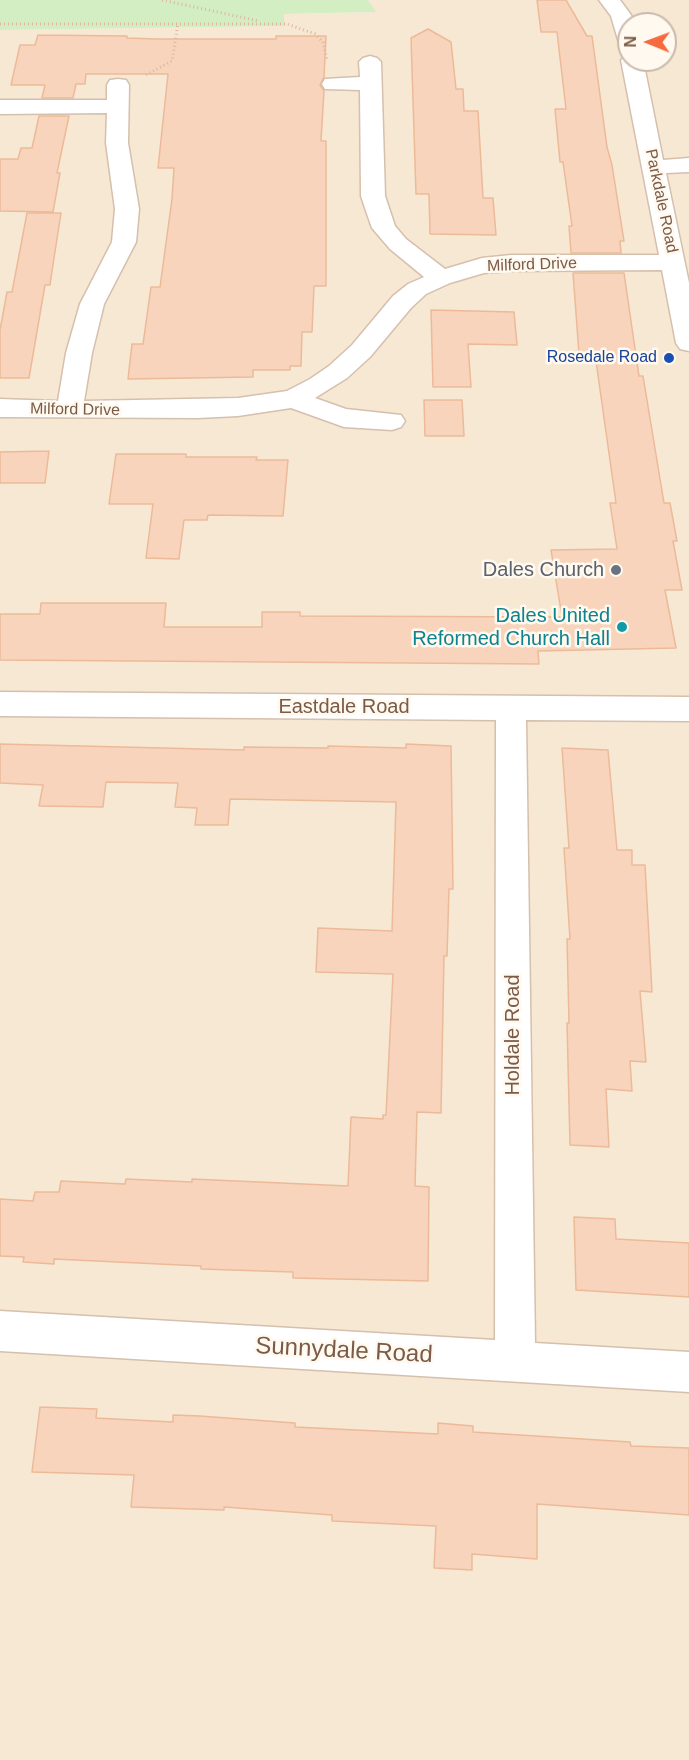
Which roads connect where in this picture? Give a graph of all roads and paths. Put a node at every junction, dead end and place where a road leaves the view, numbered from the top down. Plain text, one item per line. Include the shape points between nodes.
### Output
1 (162, 0) edge
2 (609, 0) edge
3 (619, 12) edge
4 (269, 22) junction
5 (178, 23) junction
6 (0, 24) edge
7 (634, 72) edge
8 (333, 84) joint
9 (118, 95) junction
10 (0, 107) edge
11 (689, 165) edge
12 (653, 167) junction
13 (674, 262) junction
14 (441, 278) junction
15 (689, 343) edge
16 (293, 399) junction
17 (0, 408) edge
18 (69, 410) junction
19 (392, 421) dead end
20 (0, 704) edge
21 (511, 708) junction
22 (689, 709) edge
23 (0, 1331) edge
24 (515, 1362) junction
25 (689, 1372) edge

1 - 4 path
2 - 3 street
4 - 5 path
4 - 8 path via 315,34 322,42
5 - 6 path
5 - 9 path via 172,61
7 - 12 street, Parkdale Road
8 - 14 street via 370,73 373,195 378,211 384,228 398,244
9 - 10 street
9 - 18 street via 117,142 127,209 124,242 92,304
11 - 12 street
12 - 13 street, Parkdale Road
13 - 14 street, Milford Drive via 511,263 482,266
13 - 15 street, Parkdale Road
14 - 16 street, Milford Drive via 417,289 402,302 338,372
16 - 18 street, Milford Drive via 238,407
16 - 19 street via 344,418
17 - 18 street, Milford Drive
20 - 21 street, Eastdale Road
21 - 22 street, Eastdale Road
21 - 24 street, Holdale Road
23 - 24 street, Sunnydale Road
24 - 25 street, Sunnydale Road

